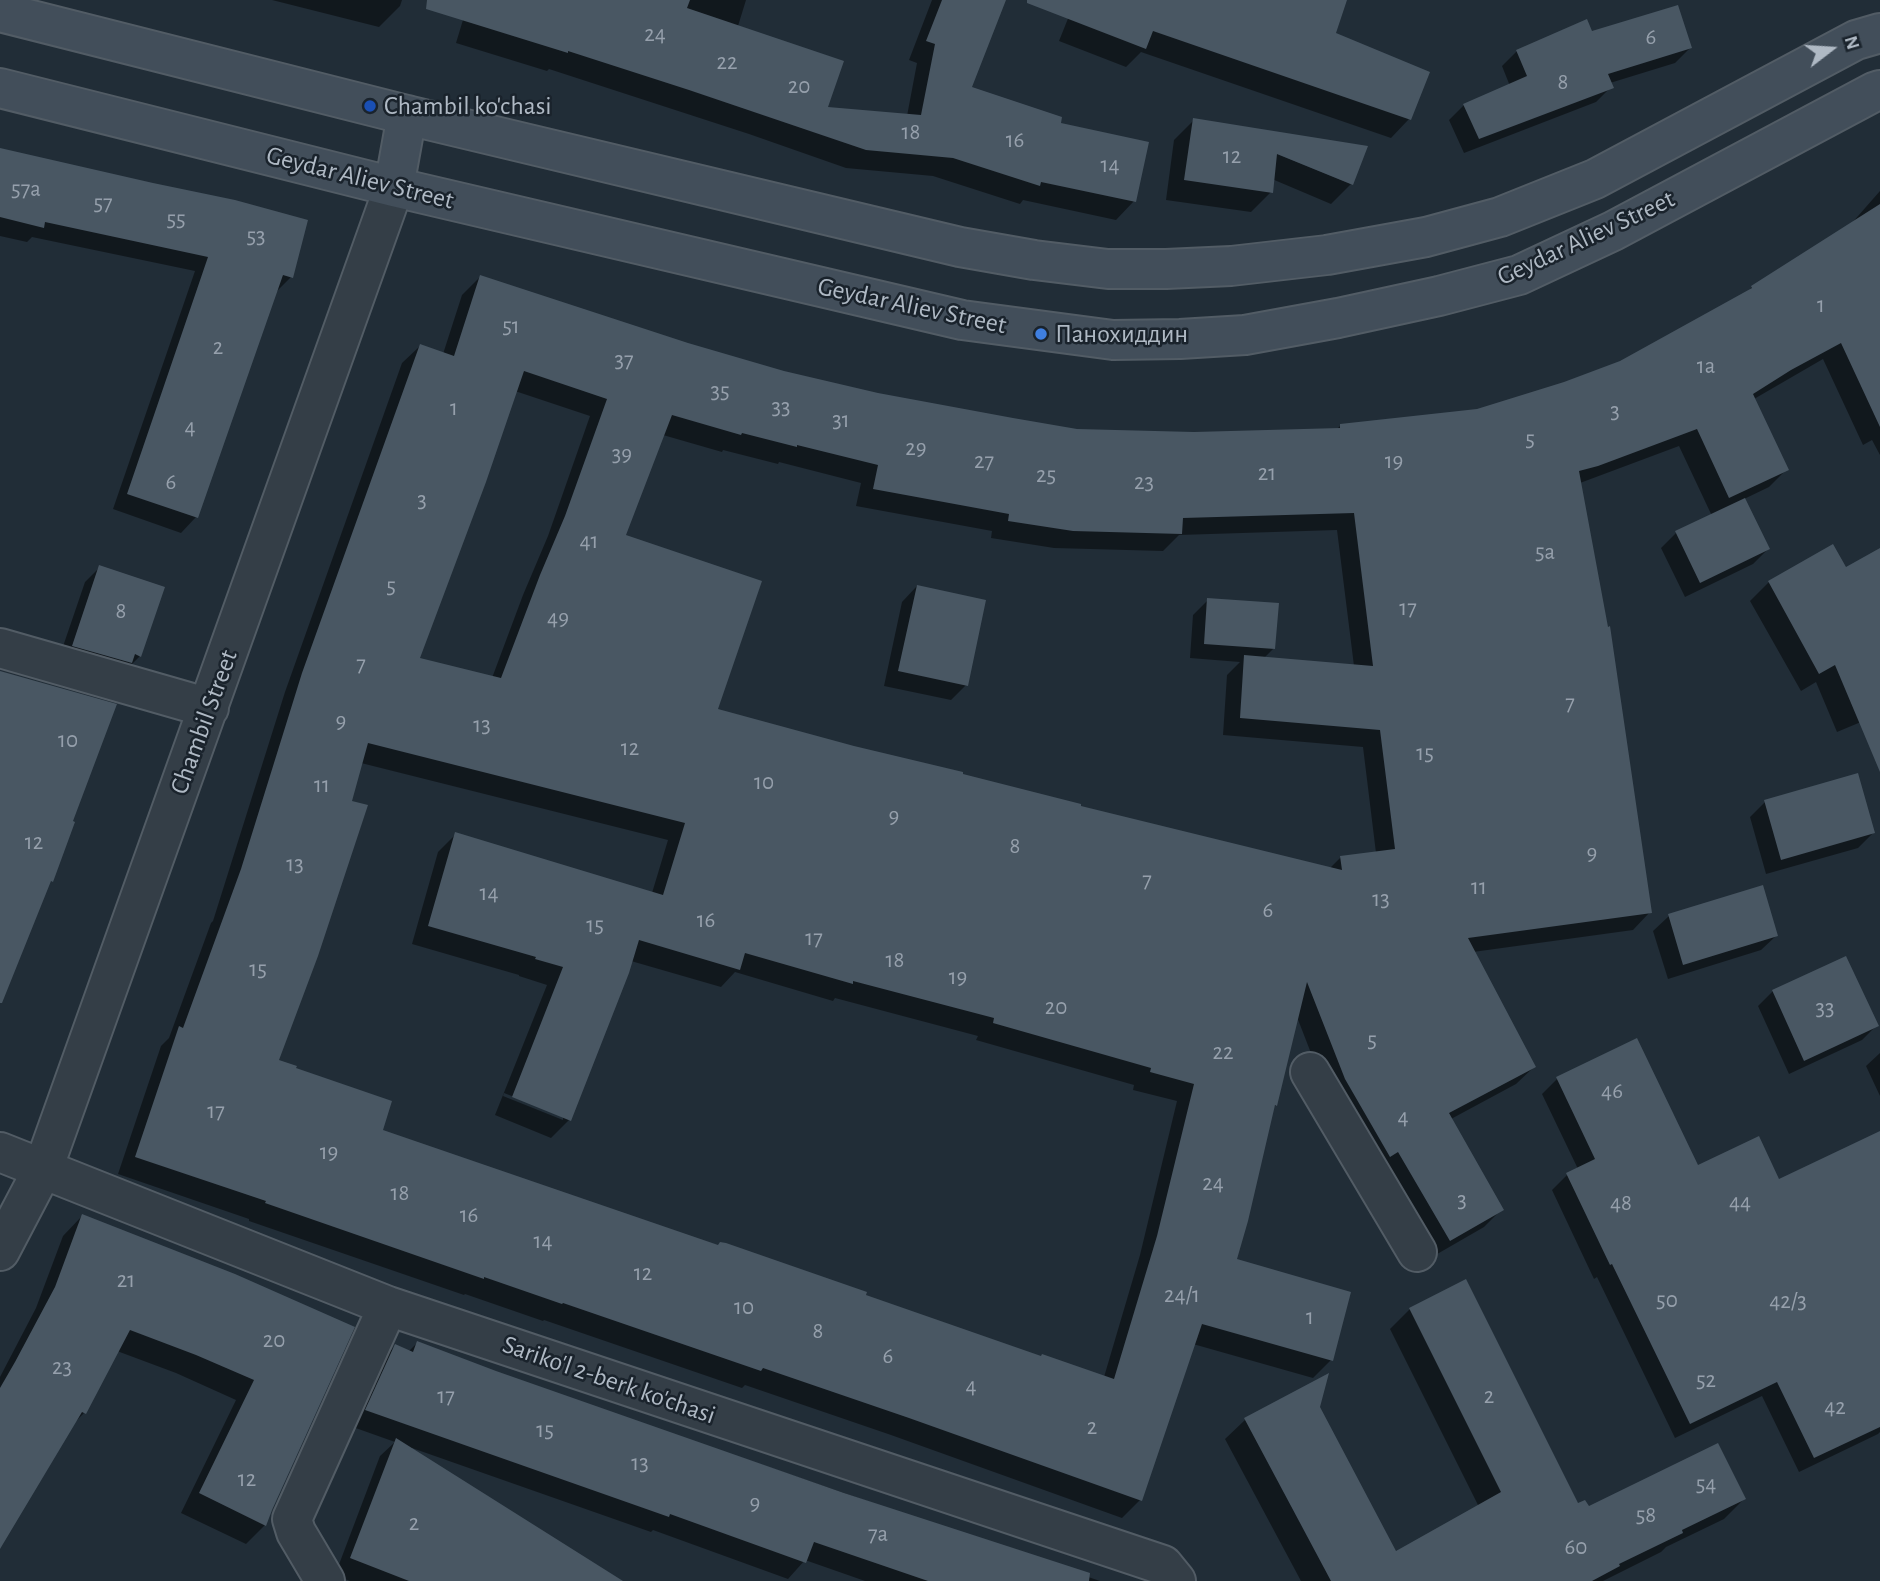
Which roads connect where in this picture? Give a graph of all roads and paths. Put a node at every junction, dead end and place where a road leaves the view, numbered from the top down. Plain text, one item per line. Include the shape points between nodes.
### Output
1 (0, 12) edge
2 (1880, 33) edge
3 (0, 88) edge
4 (1880, 90) edge
5 (407, 115) junction
6 (394, 187) junction
7 (0, 648) edge
8 (209, 708) junction
9 (1310, 1072) dead end
10 (0, 1152) edge
11 (43, 1169) junction
12 (0, 1251) edge
13 (1417, 1252) dead end
14 (388, 1306) junction
15 (325, 1581) edge
16 (1176, 1581) edge

1 - 5 main road, Geydar Aliev Street
2 - 5 main road, Geydar Aliev Street via 1856,40 1595,179 1500,217 1413,240 1231,266 1108,268 960,247
3 - 6 main road, Geydar Aliev Street
4 - 6 main road, Geydar Aliev Street via 1613,231 1519,275 1440,296 1245,335 1113,340 962,320
5 - 6 main road
6 - 8 street, Chambil Street
7 - 8 street
8 - 11 street, Chambil Street
9 - 13 street
10 - 11 street, Sariko'l 2-berk ko'chasi
11 - 12 street, Chambil Street
11 - 14 street, Sariko'l 2-berk ko'chasi
14 - 15 street via 292,1519
14 - 16 street, Sariko'l 2-berk ko'chasi via 1163,1565

